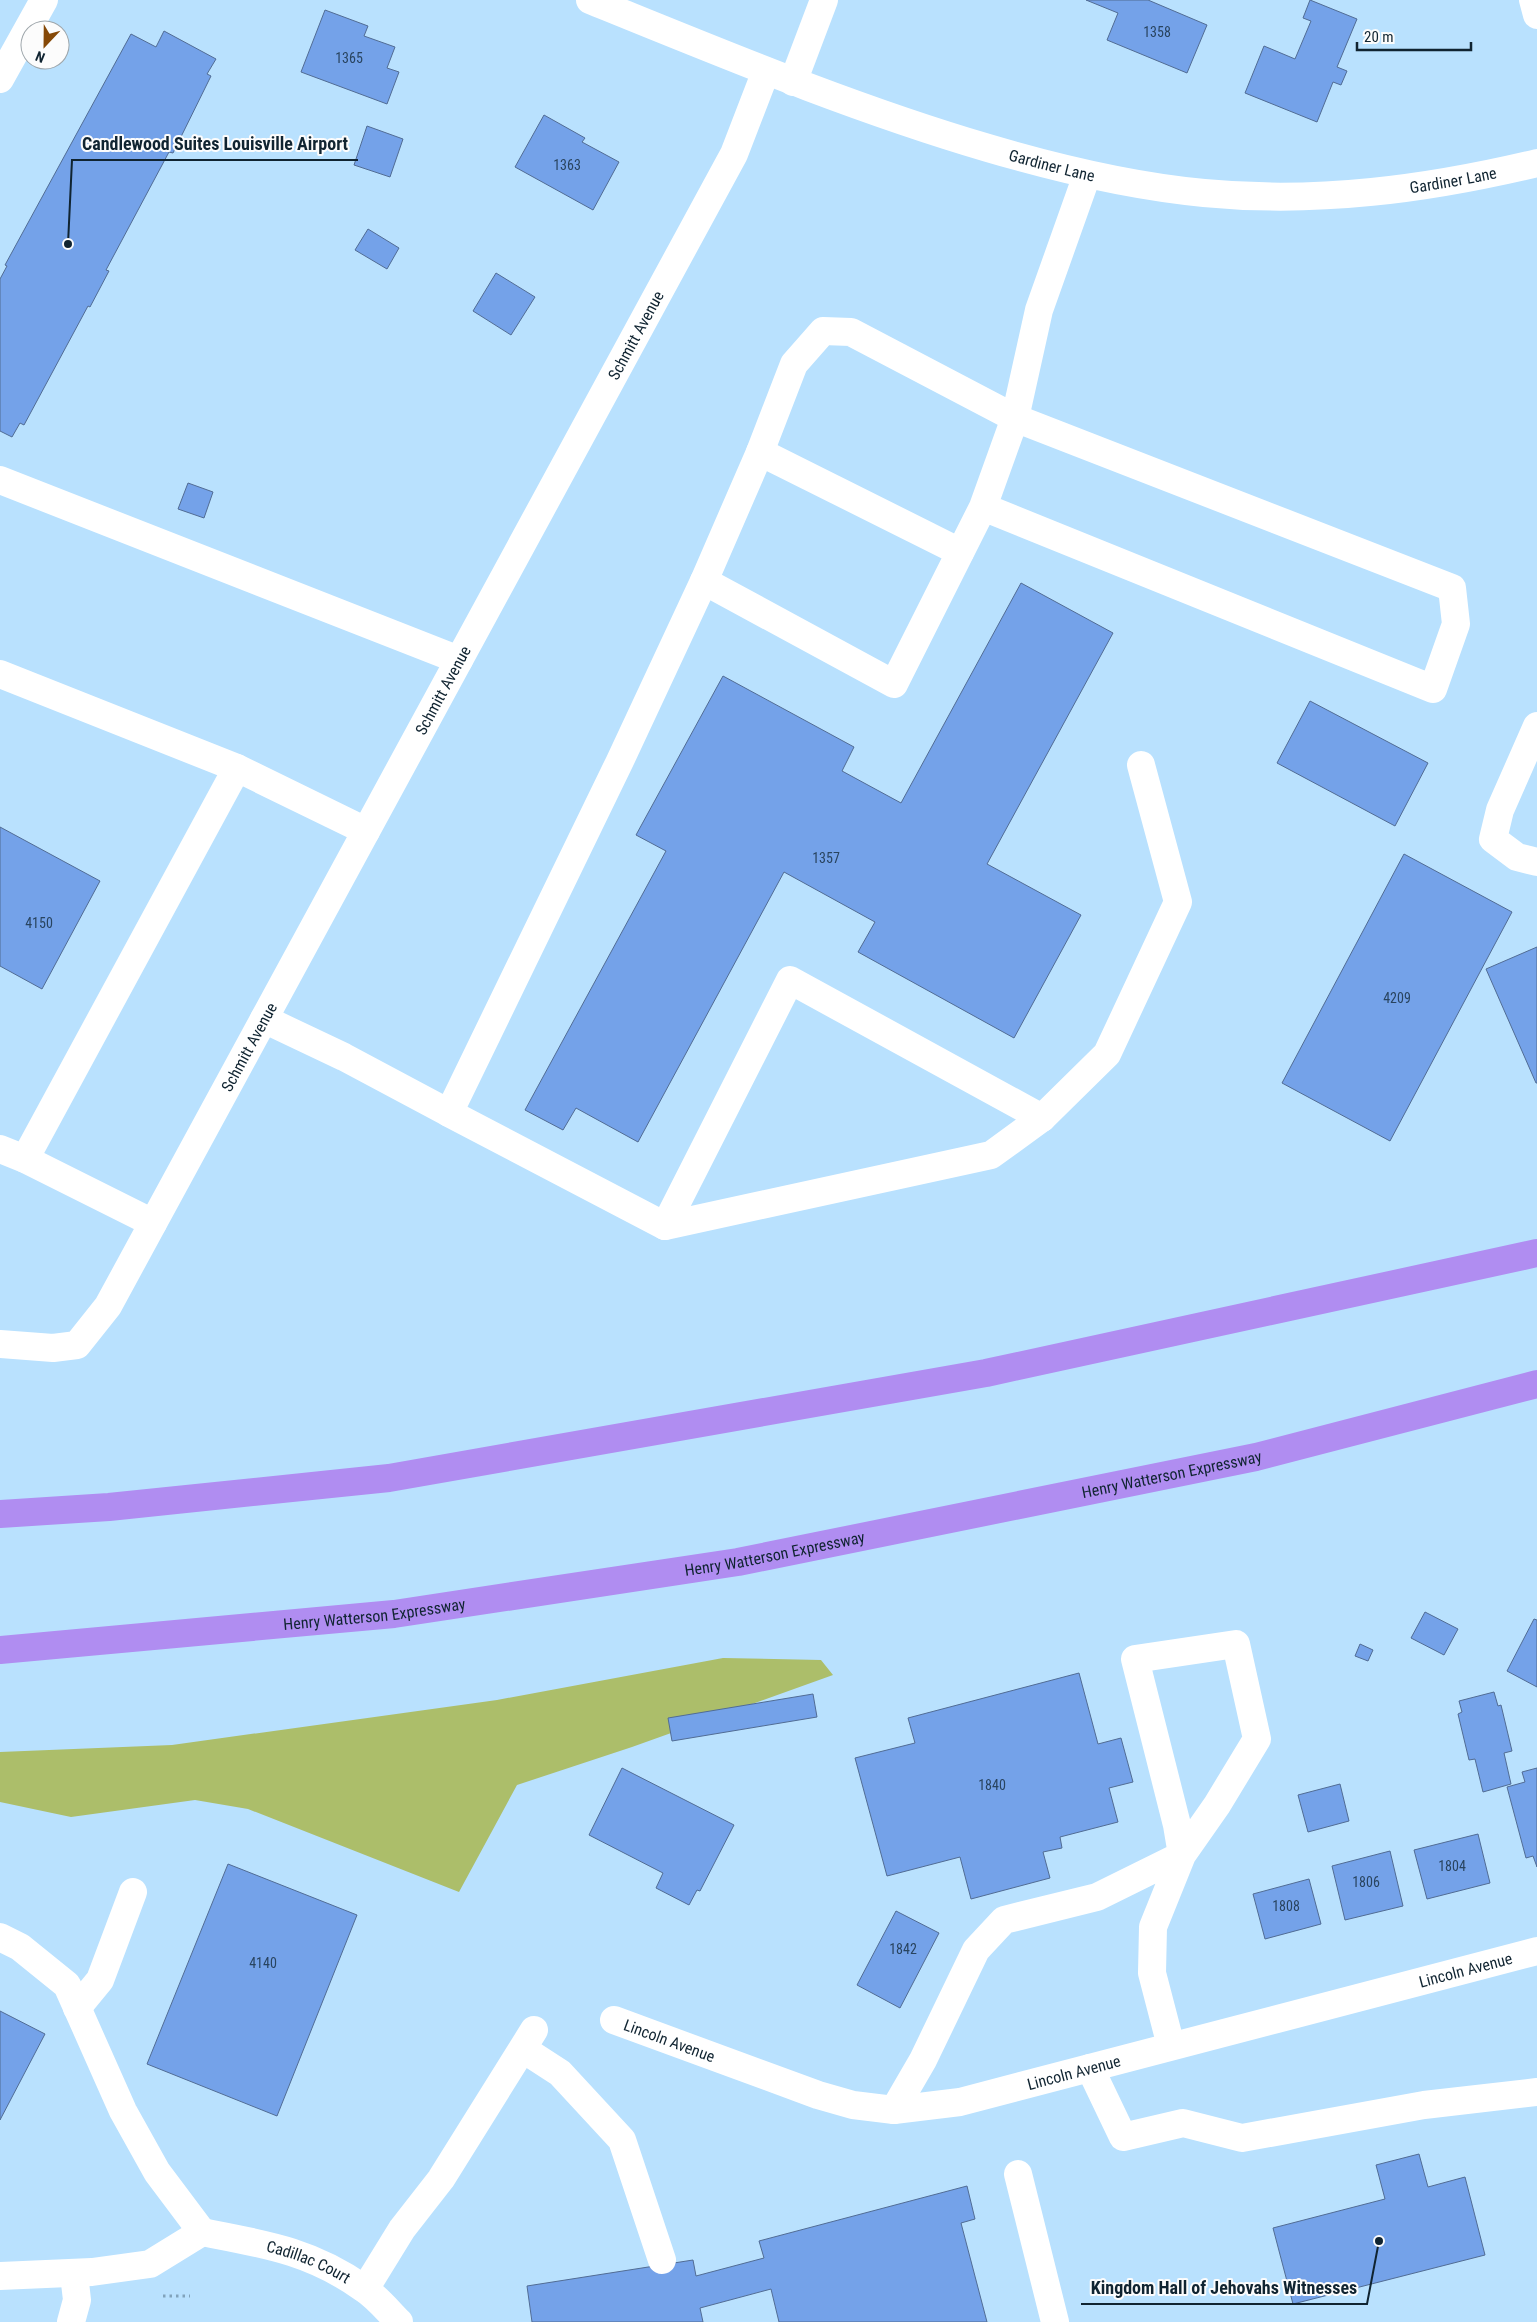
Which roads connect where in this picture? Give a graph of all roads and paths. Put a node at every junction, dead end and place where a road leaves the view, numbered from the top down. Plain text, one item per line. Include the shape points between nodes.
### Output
1 (44, 0) edge
2 (590, 0) edge
3 (824, 0) edge
4 (1532, 0) edge
5 (1537, 15) edge
6 (766, 71) junction
7 (0, 79) edge
8 (793, 82) junction
9 (1537, 163) edge
10 (1087, 175) junction
11 (1015, 418) junction
12 (760, 452) junction
13 (0, 480) edge
14 (983, 507) junction
15 (960, 552) junction
16 (704, 581) junction
17 (459, 660) junction
18 (0, 674) edge
19 (1537, 726) edge
20 (1141, 765) dead end
21 (236, 768) junction
22 (366, 831) junction
23 (1537, 862) edge
24 (264, 1019) junction
25 (449, 1113) junction
26 (1042, 1118) junction
27 (0, 1149) edge
28 (25, 1159) junction
29 (153, 1223) junction
30 (665, 1226) junction
31 (1537, 1232) edge
32 (1525, 1257) edge
33 (0, 1344) edge
34 (1537, 1384) edge
35 (0, 1514) edge
36 (0, 1650) edge
37 (1182, 1855) junction
38 (133, 1892) dead end
39 (0, 1937) edge
40 (1537, 1951) edge
41 (77, 2008) junction
42 (614, 2020) dead end
43 (1171, 2046) junction
44 (1090, 2068) junction
45 (1537, 2092) edge
46 (894, 2110) junction
47 (1018, 2174) dead end
48 (202, 2232) junction
49 (662, 2260) dead end
50 (74, 2274) junction
51 (0, 2276) edge
52 (365, 2289) junction
53 (70, 2322) edge
54 (399, 2322) edge
55 (1055, 2322) edge

1 - 7 street
2 - 6 street, Gardiner Lane
3 - 8 street
4 - 5 street
6 - 8 street, Gardiner Lane
6 - 17 street, Schmitt Avenue via 734,154
8 - 10 street, Gardiner Lane via 930,131
9 - 10 street, Gardiner Lane via 1468,179 1380,192 1276,196 1197,192
10 - 11 street via 1039,310
11 - 12 street via 851,332 823,331 794,364
11 - 14 street
11 - 14 street via 1452,588 1456,624 1433,689
12 - 15 street
12 - 16 street
13 - 17 street
14 - 15 street
15 - 16 street via 894,684
16 - 25 street
17 - 22 street, Schmitt Avenue
18 - 21 street
19 - 23 street via 1500,810 1493,839 1517,857
20 - 26 street via 1178,902 1107,1054
21 - 22 street
21 - 28 street
22 - 24 street, Schmitt Avenue
24 - 25 street
24 - 29 street, Schmitt Avenue
25 - 30 street
26 - 30 street via 991,1154
26 - 30 street via 790,980
27 - 28 street
28 - 29 street
29 - 33 street, Schmitt Avenue via 108,1306 77,1345 53,1348
31 - 32 highway
32 - 35 highway via 986,1374 389,1478 109,1507
34 - 36 highway, Henry Watterson Expressway via 1256,1457 738,1562 394,1614
37 - 37 street via 1257,1739 1236,1644 1135,1659
37 - 43 street via 1154,1927 1152,1973
37 - 46 street via 1097,1897 1004,1920 976,1950 923,2060
38 - 41 street via 100,1980
39 - 41 street via 20,1947 67,1985
40 - 43 street, Lincoln Avenue
41 - 48 street via 116,2096 157,2172
42 - 46 street, Lincoln Avenue via 818,2095 853,2105
43 - 44 street, Lincoln Avenue
44 - 45 street via 1123,2137 1183,2123 1242,2138 1424,2106
44 - 46 street, Lincoln Avenue via 960,2102
47 - 55 street
48 - 50 street via 150,2264
48 - 52 street, Cadillac Court via 282,2248 324,2263
49 - 52 street via 622,2140 528,2039 441,2179 402,2229
50 - 51 street
50 - 53 street via 76,2300
52 - 54 street, Cadillac Court

